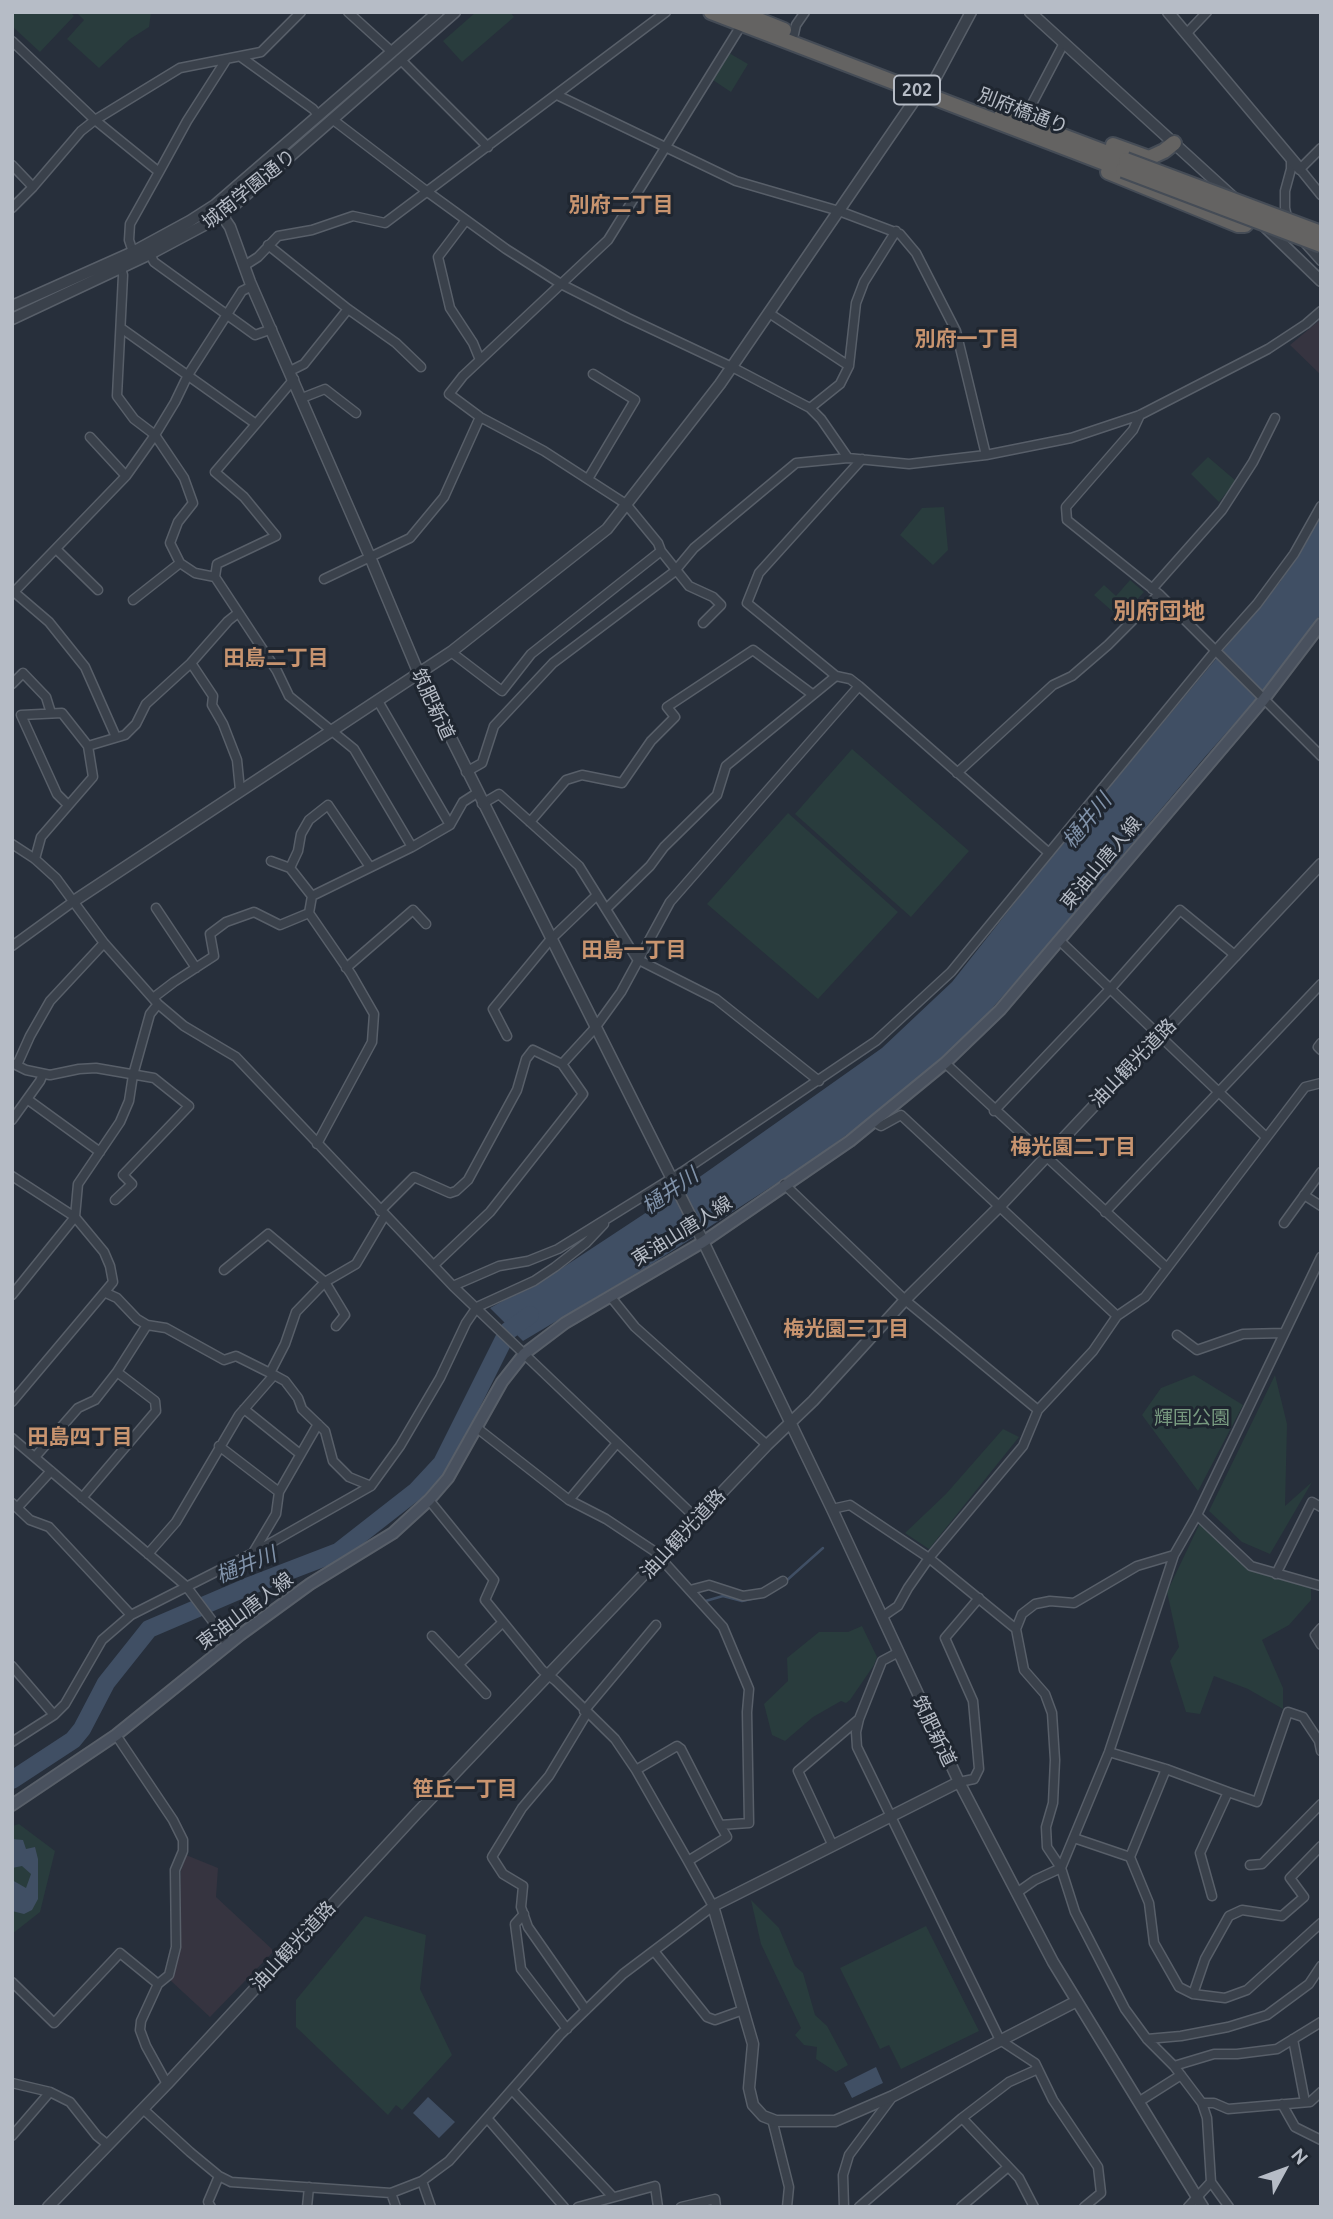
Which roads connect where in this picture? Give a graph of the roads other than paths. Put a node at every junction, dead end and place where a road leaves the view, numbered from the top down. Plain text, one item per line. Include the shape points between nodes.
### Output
1 (302, 12) edge
2 (348, 12) edge
3 (438, 12) edge
4 (455, 12) edge
5 (666, 12) edge
6 (711, 12) edge
7 (805, 12) edge
8 (971, 12) edge
9 (1030, 12) edge
10 (1168, 12) edge
11 (1207, 12) edge
12 (741, 18) edge
13 (794, 34) junction
14 (1186, 34) junction
15 (12, 41) edge
16 (1064, 43) junction
17 (391, 51) junction
18 (241, 57) junction
19 (400, 59) junction
20 (226, 60) junction
21 (929, 90) junction
22 (557, 95) junction
23 (319, 116) junction
24 (332, 118) junction
25 (95, 120) junction
26 (1023, 121) junction
27 (1174, 143) junction
28 (488, 147) junction
29 (666, 148) junction
30 (1063, 148) junction
31 (1321, 148) edge
32 (1291, 158) junction
33 (12, 165) edge
34 (1124, 165) junction
35 (1300, 169) junction
36 (159, 172) junction
37 (33, 187) junction
38 (429, 193) junction
39 (1321, 195) edge
40 (215, 205) junction
41 (12, 208) edge
42 (839, 211) junction
43 (223, 215) junction
44 (1253, 216) junction
45 (466, 220) junction
46 (896, 230) junction
47 (1321, 233) edge
48 (268, 245) junction
49 (1321, 245) edge
50 (133, 252) junction
51 (150, 254) junction
52 (1321, 261) edge
53 (244, 266) junction
54 (121, 268) junction
55 (1321, 281) edge
56 (561, 284) junction
57 (252, 286) junction
58 (12, 306) edge
59 (348, 309) junction
60 (1321, 311) edge
61 (769, 313) junction
62 (227, 314) junction
63 (12, 319) edge
64 (121, 328) junction
65 (272, 329) junction
66 (480, 360) junction
67 (849, 366) junction
68 (421, 367) dead end
69 (732, 367) junction
70 (593, 374) dead end
71 (188, 375) junction
72 (292, 375) junction
73 (302, 398) junction
74 (810, 408) junction
75 (356, 413) dead end
76 (1140, 415) junction
77 (480, 417) junction
78 (1275, 418) dead end
79 (256, 424) junction
80 (155, 435) junction
81 (90, 437) dead end
82 (986, 455) junction
83 (848, 458) junction
84 (862, 459) junction
85 (125, 476) junction
86 (588, 480) junction
87 (626, 504) junction
88 (1321, 506) edge
89 (56, 549) junction
90 (661, 551) junction
91 (370, 557) junction
92 (180, 564) junction
93 (677, 569) junction
94 (215, 577) junction
95 (324, 579) dead end
96 (98, 590) dead end
97 (1155, 592) junction
98 (13, 593) edge
99 (132, 600) dead end
100 (238, 613) junction
101 (704, 623) dead end
102 (1320, 627) edge
103 (451, 652) junction
104 (1217, 652) junction
105 (191, 663) junction
106 (418, 674) junction
107 (836, 676) junction
108 (12, 684) edge
109 (859, 686) junction
110 (812, 694) junction
111 (1262, 697) junction
112 (378, 701) junction
113 (51, 713) junction
114 (330, 732) junction
115 (117, 737) junction
116 (88, 746) junction
117 (1321, 756) edge
118 (466, 772) junction
119 (957, 773) junction
120 (240, 790) junction
121 (477, 793) junction
122 (482, 804) junction
123 (68, 805) junction
124 (530, 822) junction
125 (450, 825) junction
126 (12, 844) edge
127 (412, 847) junction
128 (1049, 853) junction
129 (35, 859) junction
130 (271, 860) dead end
131 (1321, 864) edge
132 (370, 867) junction
133 (290, 868) junction
134 (597, 895) junction
135 (312, 896) junction
136 (74, 901) junction
137 (156, 908) dead end
138 (606, 909) junction
139 (309, 913) junction
140 (426, 924) dead end
141 (550, 940) junction
142 (1059, 940) junction
143 (104, 943) junction
144 (12, 946) edge
145 (1236, 956) junction
146 (637, 959) junction
147 (196, 968) junction
148 (346, 968) junction
149 (1321, 984) edge
150 (1111, 988) junction
151 (156, 1001) junction
152 (595, 1028) junction
153 (1160, 1034) junction
154 (508, 1036) dead end
155 (1321, 1044) edge
156 (1321, 1051) edge
157 (944, 1063) junction
158 (14, 1064) edge
159 (562, 1064) junction
160 (43, 1073) junction
161 (133, 1075) junction
162 (819, 1081) junction
163 (1321, 1083) edge
164 (1220, 1090) junction
165 (27, 1099) junction
166 (994, 1111) junction
167 (12, 1119) edge
168 (874, 1122) junction
169 (1266, 1137) junction
170 (317, 1144) junction
171 (100, 1153) junction
172 (1044, 1157) junction
173 (1321, 1172) edge
174 (12, 1176) edge
175 (670, 1180) junction
176 (784, 1184) junction
177 (1304, 1195) junction
178 (115, 1200) dead end
179 (1321, 1206) edge
180 (999, 1207) junction
181 (1105, 1212) junction
182 (383, 1213) junction
183 (75, 1217) junction
184 (610, 1217) junction
185 (1284, 1223) dead end
186 (702, 1239) junction
187 (1321, 1257) edge
188 (433, 1265) junction
189 (1167, 1268) junction
190 (224, 1270) dead end
191 (325, 1282) junction
192 (453, 1286) junction
193 (106, 1293) junction
194 (12, 1294) edge
195 (610, 1296) junction
196 (905, 1300) junction
197 (480, 1309) junction
198 (1117, 1316) junction
199 (147, 1325) junction
200 (336, 1326) dead end
201 (1283, 1333) junction
202 (1177, 1335) dead end
203 (521, 1350) junction
204 (117, 1372) junction
205 (272, 1374) junction
206 (12, 1402) edge
207 (244, 1409) junction
208 (1038, 1410) junction
209 (790, 1423) junction
210 (318, 1424) junction
211 (477, 1428) junction
212 (12, 1438) edge
213 (617, 1443) junction
214 (767, 1445) junction
215 (219, 1446) junction
216 (300, 1454) junction
217 (35, 1457) junction
218 (51, 1471) junction
219 (372, 1486) junction
220 (279, 1492) junction
221 (82, 1498) junction
222 (429, 1500) junction
223 (569, 1500) junction
224 (15, 1505) edge
225 (1321, 1507) edge
226 (831, 1509) junction
227 (1197, 1515) junction
228 (697, 1518) junction
229 (253, 1553) junction
230 (148, 1554) junction
231 (1174, 1555) junction
232 (661, 1558) junction
233 (929, 1558) junction
234 (1276, 1574) junction
235 (783, 1581) dead end
236 (186, 1586) junction
237 (1321, 1586) edge
238 (690, 1590) junction
239 (979, 1598) junction
240 (131, 1615) junction
241 (882, 1617) junction
242 (503, 1622) junction
243 (656, 1625) dead end
244 (1321, 1628) edge
245 (1016, 1629) junction
246 (432, 1636) dead end
247 (1321, 1645) edge
248 (227, 1647) junction
249 (897, 1653) junction
250 (459, 1664) junction
251 (12, 1666) edge
252 (549, 1676) junction
253 (486, 1694) dead end
254 (585, 1712) junction
255 (54, 1715) junction
256 (859, 1719) junction
257 (116, 1735) junction
258 (12, 1742) edge
259 (1321, 1751) edge
260 (1109, 1752) junction
261 (1166, 1769) junction
262 (636, 1770) junction
263 (958, 1782) junction
264 (1228, 1792) junction
265 (1321, 1804) edge
266 (12, 1805) edge
267 (891, 1816) junction
268 (720, 1825) junction
269 (1074, 1838) junction
270 (832, 1844) junction
271 (1321, 1846) edge
272 (1130, 1857) junction
273 (688, 1861) junction
274 (1250, 1865) dead end
275 (1061, 1868) junction
276 (1018, 1892) junction
277 (1212, 1896) dead end
278 (713, 1906) junction
279 (524, 1914) junction
280 (1321, 1923) edge
281 (654, 1951) junction
282 (1321, 1966) edge
283 (12, 1982) edge
284 (159, 1984) junction
285 (1193, 1994) junction
286 (1077, 2001) junction
287 (586, 2010) junction
288 (743, 2011) junction
289 (1321, 2022) edge
290 (567, 2029) junction
291 (1147, 2039) junction
292 (1293, 2039) junction
293 (1000, 2040) junction
294 (1174, 2066) junction
295 (1038, 2069) junction
296 (1181, 2075) junction
297 (12, 2083) edge
298 (167, 2084) junction
299 (512, 2090) junction
300 (50, 2092) junction
301 (1321, 2092) edge
302 (894, 2096) junction
303 (1140, 2101) junction
304 (1305, 2102) junction
305 (1202, 2103) junction
306 (1282, 2104) junction
307 (144, 2109) junction
308 (487, 2118) junction
309 (962, 2118) junction
310 (772, 2119) junction
311 (12, 2136) edge
312 (1321, 2140) edge
313 (108, 2145) junction
314 (1009, 2167) junction
315 (219, 2176) junction
316 (422, 2181) junction
317 (1211, 2182) junction
318 (309, 2187) junction
319 (391, 2193) junction
320 (612, 2197) junction
321 (1201, 2202) edge
322 (48, 2207) edge
323 (211, 2207) edge
324 (307, 2207) edge
325 (396, 2207) edge
326 (431, 2207) edge
327 (564, 2207) edge
328 (578, 2207) edge
329 (658, 2207) edge
330 (681, 2207) edge
331 (716, 2207) edge
332 (788, 2207) edge
333 (844, 2207) edge
334 (859, 2207) edge
335 (961, 2207) edge
336 (1034, 2207) edge
337 (1084, 2207) edge
338 (1188, 2207) edge
339 (1229, 2207) edge

1 - 18 street via 261,52
2 - 17 street
3 - 17 street, 城南学園通り
4 - 19 street, 城南学園通り
5 - 22 street
6 - 12 highway, 別府橋通り / 202
7 - 13 street
8 - 21 street
9 - 16 street
10 - 14 street
11 - 14 street
12 - 13 highway, 別府橋通り / 202
12 - 21 highway, 別府橋通り / 202
12 - 29 street
13 - 21 highway, 別府橋通り / 202
14 - 32 street
15 - 25 street
16 - 26 street
16 - 27 street
17 - 23 street, 城南学園通り
18 - 20 street
18 - 23 street
19 - 24 street, 城南学園通り
19 - 28 street
20 - 25 street via 180,68
20 - 36 street
21 - 26 highway, 別府橋通り / 202
21 - 30 highway, 別府橋通り / 202
21 - 42 street via 916,98
22 - 28 street
22 - 29 street
23 - 40 street, 城南学園通り
24 - 38 street
24 - 43 street, 城南学園通り
25 - 36 street
25 - 37 street via 80,131
26 - 27 highway via 1034,117 1149,158
26 - 34 highway, 別府橋通り / 202
27 - 44 street
28 - 38 street
29 - 42 street via 736,181
29 - 56 street via 608,240
30 - 34 highway, 別府橋通り / 202
30 - 44 highway via 1081,162 1237,225 1245,225
31 - 35 street
32 - 35 street
32 - 52 street via 1286,217
33 - 37 street
34 - 47 highway, 別府橋通り / 202, bridge
34 - 49 highway, 別府橋通り / 202, bridge
35 - 39 street
36 - 50 street via 130,224
37 - 41 street
38 - 45 street
38 - 48 street via 386,223 353,216 278,236
40 - 43 street, 筑肥新道
40 - 50 street, 城南学園通り
42 - 46 street
42 - 61 street
43 - 51 street, 城南学園通り
43 - 53 street, 筑肥新道
44 - 55 street
45 - 56 street
45 - 66 street via 438,257 450,308
46 - 67 street via 856,303
46 - 82 street via 916,253 956,331
48 - 53 street
48 - 59 street
50 - 58 street, 城南学園通り
51 - 54 street, 城南学園通り
51 - 62 street
53 - 57 street, 筑肥新道
54 - 63 street, 城南学園通り
54 - 64 street
56 - 66 street
56 - 69 street
57 - 62 street via 242,291
57 - 65 street, 筑肥新道
59 - 68 street
59 - 72 street
60 - 76 street via 1268,349
61 - 67 street
61 - 69 street
62 - 65 street via 255,335
62 - 71 street
64 - 71 street
64 - 80 street via 117,396 134,419
65 - 72 street, 筑肥新道
66 - 77 street via 449,394
67 - 74 street via 840,384
69 - 74 street
69 - 87 street
70 - 86 street via 635,400
71 - 79 street
71 - 80 street
72 - 73 street, 筑肥新道
72 - 79 street
73 - 75 street via 325,388
73 - 91 street, 筑肥新道
74 - 83 street
76 - 82 street via 1071,438
76 - 97 street via 1133,430 1066,507 1067,520
77 - 86 street
77 - 91 street via 444,497 410,538
78 - 97 street via 1222,510
79 - 94 street via 215,472 244,496 276,536 217,564
80 - 85 street
80 - 92 street via 184,478 193,503 178,522 170,543
81 - 85 street
82 - 84 street via 909,464
83 - 84 street
83 - 93 street via 796,463 694,548
84 - 107 street via 759,573 747,603
85 - 89 street
86 - 87 street
87 - 90 street
87 - 103 street via 607,529
88 - 104 street via 1294,554
89 - 96 street
89 - 98 street
90 - 93 street
90 - 103 street via 531,654 502,691
91 - 95 street
91 - 106 street, 筑肥新道
92 - 94 street
92 - 99 street
93 - 101 street via 689,586 721,606
93 - 118 street via 553,663 494,726 482,763
94 - 100 street
97 - 104 street
97 - 119 street via 1108,645 1072,676 1053,685
98 - 115 street via 49,622 85,667
100 - 105 street
100 - 114 street via 289,696
102 - 111 main road, 東油山唐人線
103 - 106 street
104 - 111 street
104 - 128 street
105 - 115 street via 146,704 125,735
105 - 120 street via 213,696 212,705 237,760
106 - 112 street
106 - 118 street, 筑肥新道
107 - 109 street
107 - 110 street
108 - 113 street via 23,673 46,697
109 - 119 street
109 - 146 street via 670,902
110 - 124 street via 753,650 667,707 675,717 651,741 622,783 582,775 566,780
110 - 138 street via 726,766 717,795
111 - 117 street
111 - 142 main road, 東油山唐人線
112 - 114 street
112 - 125 street
113 - 116 street via 62,713
113 - 123 street via 21,715 57,794
114 - 120 street
114 - 127 street via 354,749
115 - 116 street
116 - 123 street via 93,777
118 - 121 street, 筑肥新道
119 - 128 street
120 - 136 street
121 - 122 street, 筑肥新道
121 - 125 street via 463,802
122 - 124 street via 499,794
122 - 141 street, 筑肥新道
123 - 129 street via 41,837
124 - 134 street via 579,866
125 - 127 street
126 - 129 street
127 - 132 street
128 - 162 street via 951,972 876,1041
129 - 136 street
130 - 133 street
131 - 145 street, 油山観光道路
132 - 133 street via 328,805 309,820
132 - 135 street
133 - 135 street
134 - 138 street
134 - 141 street
135 - 139 street
136 - 143 street
136 - 144 street
137 - 147 street
138 - 146 street
139 - 147 street via 280,925 254,912 226,922 210,934 214,956
139 - 148 street
140 - 148 street via 413,910
141 - 152 street, 筑肥新道
141 - 154 street via 493,1009
142 - 150 street
142 - 157 main road, 東油山唐人線 via 1000,1010
143 - 151 street
143 - 158 street via 50,1001
145 - 150 street via 1180,910
145 - 153 street, 油山観光道路
146 - 152 street
146 - 162 street via 716,999
147 - 151 street
148 - 170 street via 374,1014 372,1042
149 - 164 street
150 - 153 street
150 - 166 street
151 - 161 street
151 - 170 street via 184,1026 236,1057
152 - 159 street
152 - 175 street, 筑肥新道
153 - 164 street
153 - 172 street, 油山観光道路
155 - 156 street
157 - 166 street
157 - 168 main road, 東油山唐人線
158 - 160 street
159 - 182 street via 533,1050 499,1124 468,1180 456,1191 450,1193 414,1177
159 - 188 street via 583,1094 490,1212
160 - 161 street via 96,1068
160 - 165 street
161 - 171 street via 125,1111
161 - 178 street via 154,1077 188,1106 123,1175 132,1184
162 - 175 street
163 - 169 street via 1305,1087
164 - 169 street
164 - 181 street
165 - 167 street
165 - 171 street
166 - 172 street
168 - 176 main road, 東油山唐人線
168 - 180 street via 881,1126 901,1115
169 - 189 street
170 - 182 street
171 - 183 street via 78,1184
172 - 180 street, 油山観光道路
172 - 181 street
173 - 177 street
174 - 183 street
175 - 184 street
175 - 186 street, 筑肥新道
176 - 186 main road, 東油山唐人線
176 - 196 street
177 - 179 street
177 - 185 street
180 - 196 street, 油山観光道路
180 - 198 street
181 - 189 street
182 - 188 street
182 - 191 street via 356,1264
183 - 193 street via 110,1266 113,1282
183 - 194 street
184 - 192 street via 558,1249 499,1266
184 - 197 street via 555,1267
186 - 195 main road, 東油山唐人線
186 - 209 street, 筑肥新道
187 - 201 street
188 - 192 street
189 - 198 street via 1145,1297
190 - 191 street via 268,1234
191 - 200 street via 345,1315
191 - 205 street via 296,1312
192 - 197 street
193 - 199 street
193 - 206 street
195 - 203 main road, 東油山唐人線
195 - 214 street via 635,1327
196 - 208 street
196 - 209 street, 油山観光道路
197 - 203 street
197 - 219 street via 466,1323 440,1378
198 - 208 street via 1093,1352
199 - 204 street
199 - 205 street via 166,1328 224,1360 236,1356
201 - 202 street via 1243,1334 1197,1350
201 - 227 street
203 - 211 main road, 東油山唐人線
203 - 213 street
204 - 217 street via 95,1400 78,1408
204 - 221 street via 155,1401 156,1412
205 - 207 street
205 - 210 street via 285,1381 302,1409
207 - 215 street
207 - 216 street
208 - 233 street via 1023,1446
209 - 214 street, 油山観光道路
209 - 226 street, 筑肥新道
210 - 216 street
210 - 219 street via 325,1431 332,1461 349,1477
211 - 222 main road, 東油山唐人線 via 448,1478
211 - 223 street
212 - 217 street
213 - 223 street
213 - 228 street
214 - 228 street, 油山観光道路
215 - 220 street
215 - 230 street via 176,1522
216 - 220 street
217 - 218 street
218 - 221 street
218 - 224 street
219 - 229 street
220 - 229 street via 276,1514
221 - 230 street
222 - 242 street via 494,1580 485,1600
222 - 248 main road, 東油山唐人線 via 393,1533 310,1584
223 - 232 street via 606,1519
224 - 240 street via 30,1520 49,1527
225 - 234 street via 1312,1502
226 - 233 street via 850,1505
226 - 241 street, 筑肥新道
227 - 231 street
227 - 234 street via 1251,1566
228 - 232 street, 油山観光道路
229 - 236 street
230 - 236 street
231 - 245 street via 1137,1566 1074,1603 1035,1604 1022,1614
231 - 260 street
232 - 238 street
232 - 252 street, 油山観光道路
233 - 239 street
233 - 241 street via 898,1606
234 - 237 street
235 - 238 street via 763,1592 743,1595 709,1586
236 - 240 street
236 - 248 street
238 - 268 street via 723,1627 749,1689 749,1823
239 - 245 street
239 - 263 street via 945,1638 973,1701 976,1728 979,1769 974,1779
240 - 255 street via 102,1640
241 - 249 street, 筑肥新道
242 - 250 street
242 - 252 street
243 - 254 street
244 - 247 street via 1315,1635
245 - 275 street via 1024,1670 1045,1694 1052,1713 1054,1803 1046,1827 1047,1847
246 - 250 street
248 - 257 main road, 東油山唐人線
249 - 256 street via 882,1661
249 - 263 street, 筑肥新道
250 - 253 street
251 - 255 street
252 - 254 street
252 - 298 street, 油山観光道路
254 - 262 street via 615,1740
254 - 279 street via 549,1776 522,1808 492,1857 503,1874 523,1886
255 - 258 street
256 - 267 street via 857,1747
256 - 270 street via 798,1771
257 - 266 main road, 東油山唐人線
257 - 284 street via 183,1840 175,1870 176,1947 169,1975
259 - 264 street via 1303,1717 1288,1712 1257,1802
260 - 261 street
260 - 269 street
261 - 264 street
261 - 272 street
262 - 268 street via 677,1746
262 - 273 street
263 - 267 street
263 - 276 street, 筑肥新道
264 - 277 street via 1200,1853
265 - 274 street via 1262,1864
267 - 270 street
267 - 293 street
268 - 273 street via 727,1838
269 - 272 street
269 - 275 street
270 - 278 street
271 - 285 street via 1290,1878 1304,1897 1282,1916 1242,1910 1229,1916 1205,1959
272 - 285 street via 1149,1903 1154,1943 1180,1987
273 - 278 street
275 - 276 street
275 - 291 street via 1075,1912 1125,2009
276 - 286 street, 筑肥新道
278 - 281 street
278 - 288 street
279 - 287 street via 528,1927
279 - 290 street via 515,1924 521,1969
280 - 285 street via 1247,1990 1225,1998
281 - 287 street
281 - 288 street via 706,2017 715,2020
282 - 291 street via 1309,1984 1267,2015 1228,2027
283 - 284 street via 54,2023 120,1954
284 - 298 street via 140,2030
286 - 293 street
286 - 303 street, 筑肥新道
287 - 290 street
288 - 310 street via 753,2045 749,2088 753,2105
289 - 292 street
290 - 299 street
291 - 294 street
292 - 294 street via 1277,2049 1214,2054
292 - 304 street
293 - 295 street
293 - 302 street
294 - 296 street
295 - 309 street via 1009,2082
295 - 337 street via 1053,2101 1098,2167 1101,2193
296 - 303 street
296 - 305 street
297 - 300 street
298 - 307 street, 油山観光道路
299 - 308 street
299 - 320 street
300 - 311 street
300 - 313 street via 70,2102
301 - 304 street
302 - 310 street via 835,2122
302 - 333 street via 849,2155 843,2175
303 - 321 street, 筑肥新道
304 - 306 street
305 - 306 street via 1228,2109
305 - 317 street
306 - 312 street via 1295,2127
307 - 313 street, 油山観光道路
307 - 315 street
308 - 316 street via 449,2161
308 - 327 street
309 - 314 street
309 - 334 street
310 - 332 street via 789,2187
313 - 322 street, 油山観光道路
314 - 335 street
314 - 336 street
315 - 318 street via 231,2182
315 - 323 street via 208,2202
316 - 319 street
316 - 326 street
317 - 321 street
317 - 339 street
318 - 319 street
318 - 324 street
319 - 325 street
320 - 328 street
320 - 329 street via 655,2186
321 - 338 street
330 - 331 street via 715,2199

